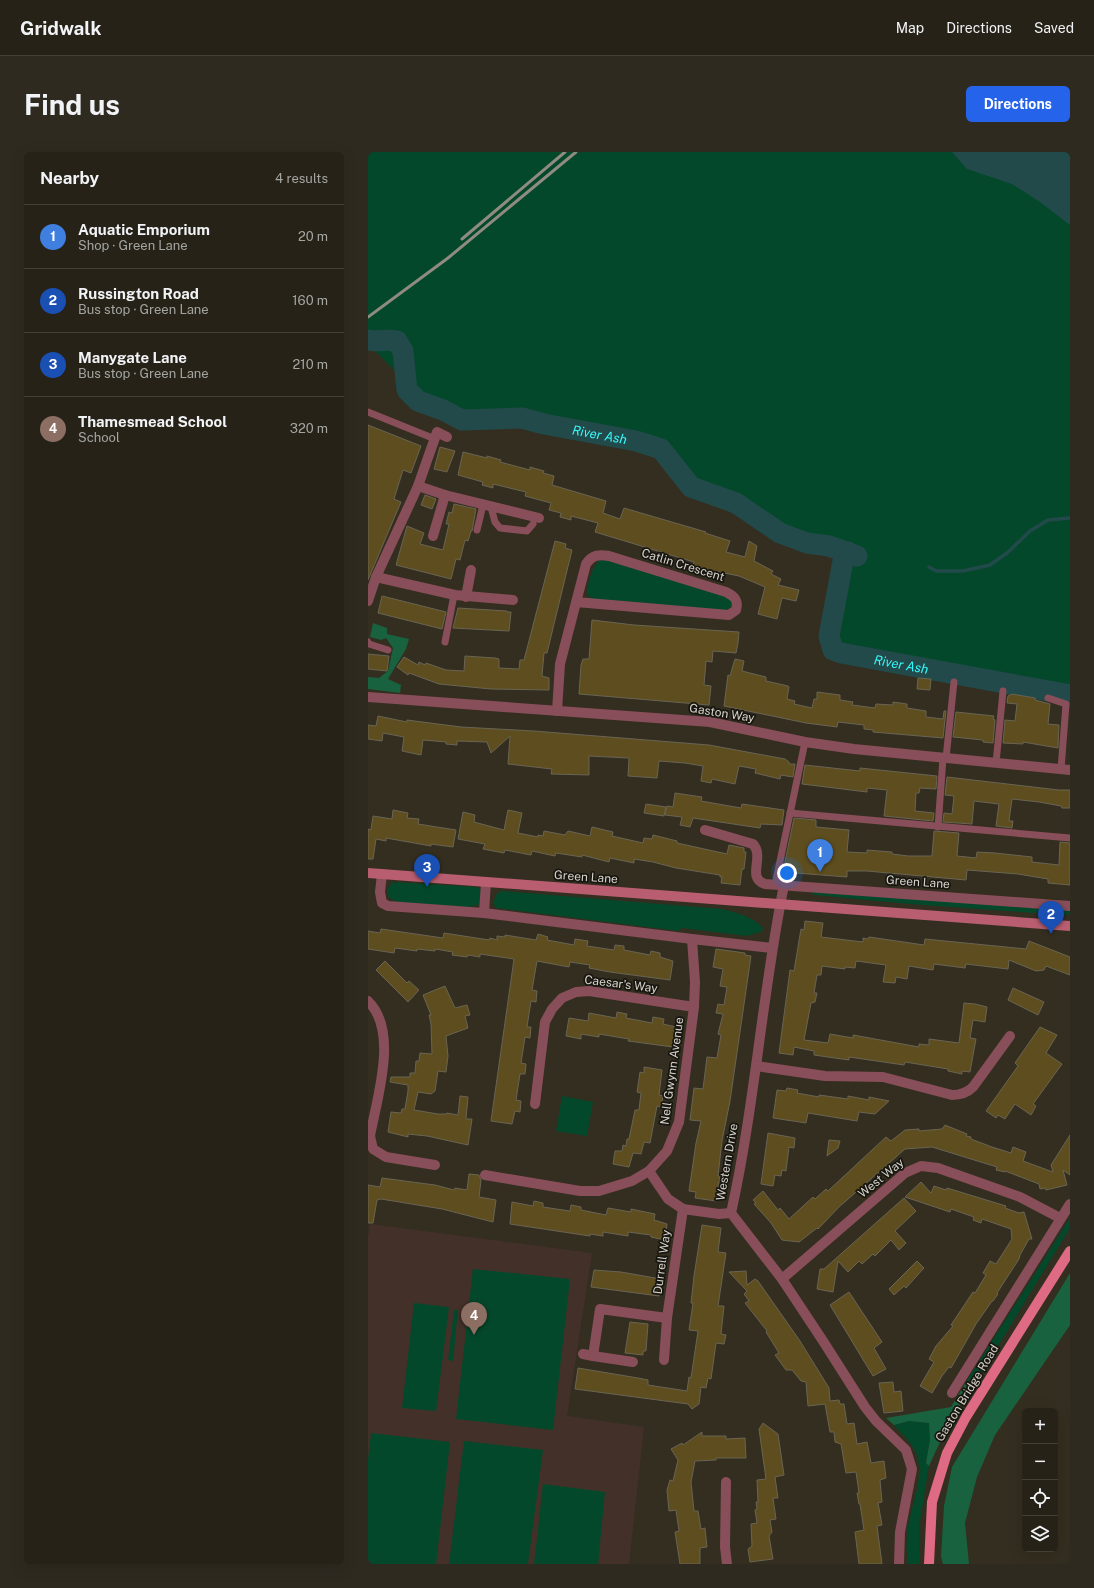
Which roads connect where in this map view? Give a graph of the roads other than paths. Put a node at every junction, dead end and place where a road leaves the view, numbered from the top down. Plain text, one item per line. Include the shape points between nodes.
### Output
1 (368, 412) edge
2 (447, 437) dead end
3 (435, 439) junction
4 (418, 486) junction
5 (445, 495) junction
6 (487, 506) junction
7 (536, 521) joint
8 (477, 530) dead end
9 (432, 536) dead end
10 (471, 570) dead end
11 (376, 577) junction
12 (454, 595) junction
13 (466, 597) junction
14 (513, 600) dead end
15 (368, 601) edge
16 (576, 602) junction
17 (368, 642) edge
18 (445, 642) dead end
19 (388, 650) dead end
20 (954, 682) dead end
21 (1003, 691) dead end
22 (368, 697) edge
23 (1048, 698) dead end
24 (557, 711) junction
25 (806, 742) junction
26 (945, 758) junction
27 (996, 763) junction
28 (1066, 769) edge
29 (790, 813) junction
30 (938, 827) junction
31 (705, 830) dead end
32 (1070, 838) edge
33 (368, 873) edge
34 (382, 874) junction
35 (486, 882) junction
36 (779, 885) junction
37 (780, 905) junction
38 (1070, 906) edge
39 (484, 913) junction
40 (1070, 926) edge
41 (692, 939) junction
42 (772, 948) junction
43 (368, 1001) edge
44 (694, 1007) junction
45 (1010, 1036) dead end
46 (756, 1066) junction
47 (535, 1104) dead end
48 (371, 1151) edge
49 (435, 1165) dead end
50 (649, 1171) junction
51 (484, 1174) dead end
52 (1070, 1204) edge
53 (683, 1209) junction
54 (731, 1213) junction
55 (1060, 1218) junction
56 (1070, 1251) edge
57 (782, 1279) junction
58 (667, 1318) junction
59 (583, 1354) dead end
60 (593, 1356) junction
61 (664, 1360) dead end
62 (632, 1362) dead end
63 (952, 1393) dead end
64 (726, 1482) dead end
65 (727, 1564) edge
66 (899, 1564) edge
67 (929, 1564) edge

1 - 3 lane
2 - 3 street via 437,432
3 - 4 street
4 - 5 street
4 - 11 street
5 - 6 street
5 - 9 street
6 - 7 street
6 - 7 lane via 500,528 527,531
6 - 8 lane
10 - 13 street
11 - 12 street
11 - 15 street
12 - 13 street
12 - 18 lane
13 - 14 street
16 - 16 street, Catlin Crescent via 586,564 596,555 602,555 726,592 734,596 738,604 730,615
16 - 24 street, Catlin Crescent via 560,664
17 - 19 lane
20 - 26 lane
21 - 27 lane
22 - 24 street, Gaston Way
23 - 28 lane via 1066,704
24 - 25 street, Gaston Way via 710,722
25 - 26 street, Gaston Way
25 - 29 lane
26 - 27 street, Gaston Way
26 - 30 lane
27 - 28 street, Gaston Way
29 - 30 lane
29 - 36 lane
30 - 32 lane
31 - 36 street, Green Lane via 753,844 759,854 756,871 758,880 765,884
33 - 34 main road, Green Lane
34 - 35 main road, Green Lane
34 - 39 street via 380,898 382,903 388,906
35 - 37 main road, Green Lane
35 - 39 street
36 - 37 street
36 - 38 street, Green Lane
37 - 40 main road, Green Lane
37 - 42 street, Western Drive
39 - 41 street
41 - 42 street
41 - 44 street, Nell Gwynn Avenue
42 - 46 street, Western Drive
43 - 48 street via 383,1026 386,1049 370,1136
44 - 47 street, Caesar's Way via 589,991 576,992 562,998 545,1022
44 - 50 street, Nell Gwynn Avenue via 679,1122 667,1151
45 - 46 street via 973,1087 960,1095 883,1077 825,1076
46 - 54 street, Western Drive
48 - 49 street via 386,1158
50 - 51 street, Nell Gwynn Avenue via 632,1181 599,1191 580,1191
50 - 53 street via 668,1199
52 - 55 street
53 - 54 street
53 - 58 street, Durrell Way
54 - 57 street, Western Drive
55 - 57 street, West Way via 1020,1197 938,1168 921,1166 905,1172
55 - 63 street
56 - 67 main road, Gaston Bridge Road via 966,1417 947,1453 932,1502
57 - 66 street, Western Drive via 865,1408 900,1444 910,1460 912,1480 900,1532
58 - 60 street via 596,1308
58 - 61 street, Durrell Way
59 - 60 street
60 - 62 street
64 - 65 street

